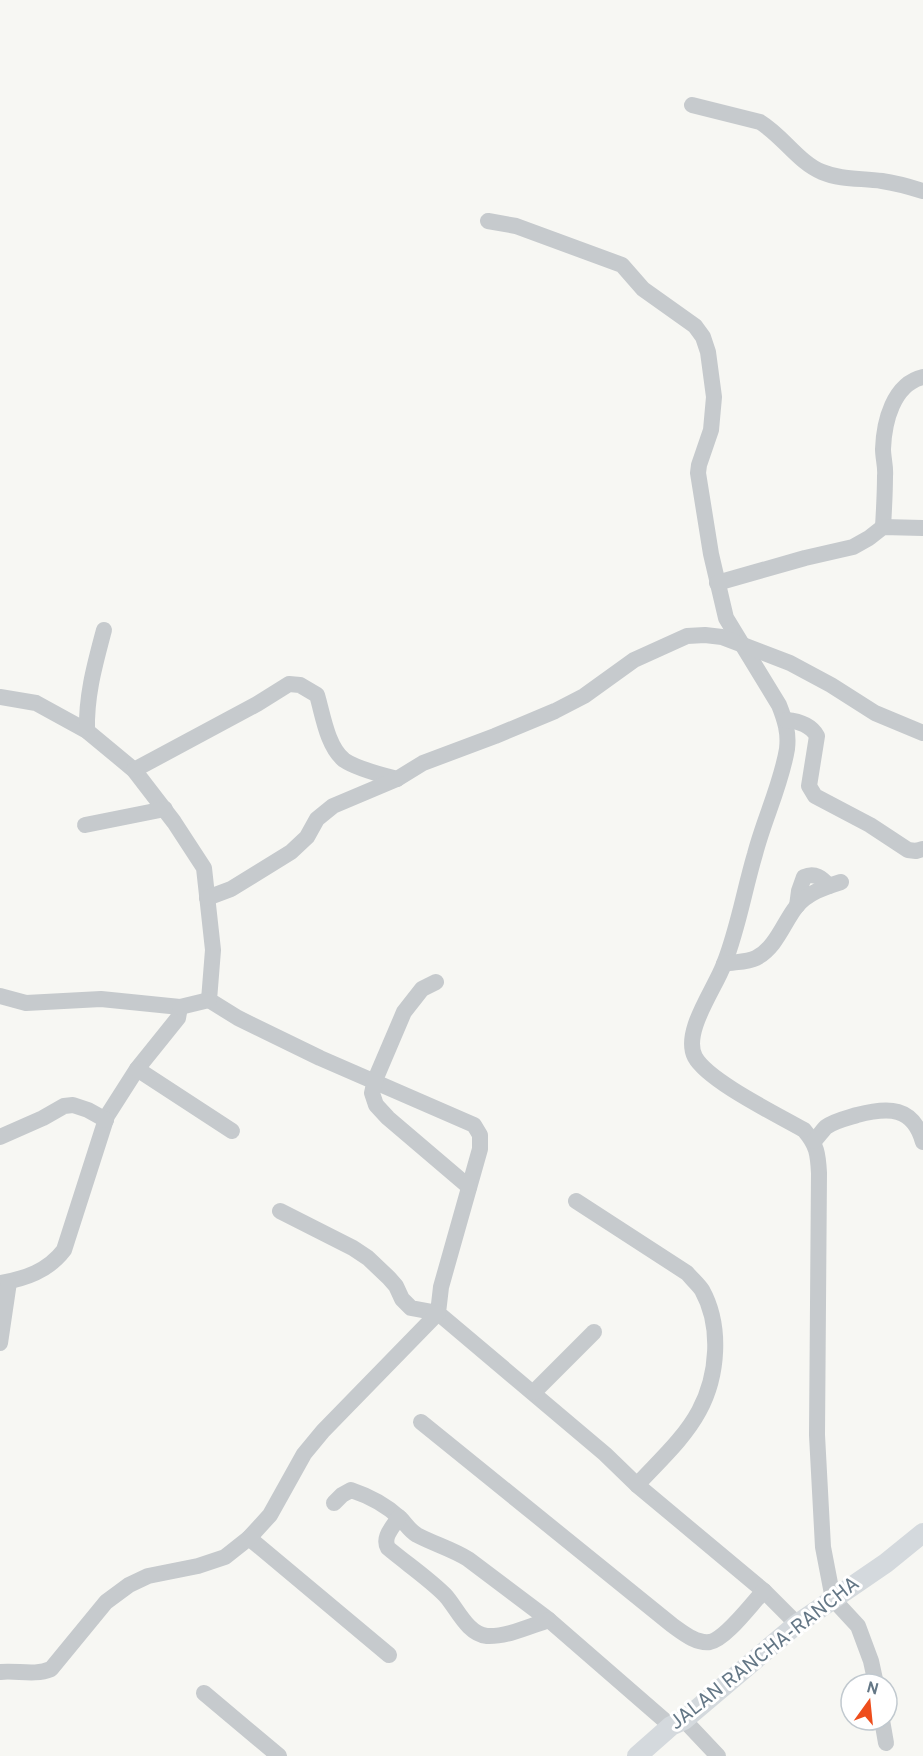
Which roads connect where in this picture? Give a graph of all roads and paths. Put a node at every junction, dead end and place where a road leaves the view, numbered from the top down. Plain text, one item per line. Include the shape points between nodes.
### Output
1 (692, 105) dead end
2 (923, 191) edge
3 (488, 221) dead end
4 (923, 377) edge
5 (883, 527) junction
6 (923, 528) edge
7 (717, 583) junction
8 (104, 630) dead end
9 (742, 646) junction
10 (0, 697) edge
11 (786, 720) junction
12 (87, 731) junction
13 (923, 733) edge
14 (135, 770) junction
15 (398, 779) junction
16 (165, 808) junction
17 (85, 825) dead end
18 (923, 849) edge
19 (835, 884) dead end
20 (207, 898) junction
21 (724, 964) junction
22 (435, 982) dead end
23 (0, 996) edge
24 (209, 1000) junction
25 (180, 1007) junction
26 (137, 1070) junction
27 (375, 1080) junction
28 (106, 1120) junction
29 (232, 1131) dead end
30 (0, 1137) edge
31 (814, 1141) junction
32 (923, 1142) edge
33 (469, 1187) junction
34 (576, 1201) dead end
35 (280, 1211) dead end
36 (4, 1282) edge
37 (438, 1313) junction
38 (594, 1332) dead end
39 (0, 1343) edge
40 (534, 1392) junction
41 (421, 1422) dead end
42 (637, 1485) junction
43 (334, 1503) dead end
44 (399, 1517) junction
45 (923, 1533) edge
46 (249, 1538) junction
47 (764, 1591) junction
48 (833, 1599) junction
49 (549, 1620) junction
50 (798, 1624) junction
51 (389, 1655) dead end
52 (0, 1672) edge
53 (873, 1672) edge
54 (204, 1693) dead end
55 (677, 1723) junction
56 (884, 1732) edge
57 (886, 1743) dead end
58 (279, 1756) edge
59 (637, 1756) edge
60 (718, 1756) edge

1 - 2 street via 760,122 820,171
3 - 7 street via 516,226 621,265 643,290 694,326 703,337 711,369 714,416 698,473
4 - 5 street via 910,382 902,391 888,417 883,449
5 - 6 street
5 - 7 street via 853,547
7 - 9 street via 726,618
8 - 12 street via 89,682
9 - 11 street
9 - 13 street via 790,663 875,713
9 - 15 street via 722,637 687,636 634,660 584,696 555,711 423,763
10 - 12 street via 36,703
11 - 18 street via 816,732 809,786 815,796 908,850
11 - 21 street via 788,741 783,764
12 - 14 street
14 - 15 street via 289,684 300,685 317,695 329,737 345,760
14 - 16 street
15 - 20 street via 333,806 317,819 307,837 291,852 231,890
16 - 17 street
16 - 20 street via 204,868
19 - 21 street via 814,875 804,877 797,906 766,950 756,958
20 - 24 street via 213,950
21 - 31 street via 693,1030 693,1055 715,1079 804,1130
22 - 27 street via 422,989 404,1012
23 - 25 street via 26,1003 101,999
24 - 25 street
24 - 27 street via 320,1058
25 - 26 street via 178,1018
26 - 28 street
26 - 29 street
27 - 33 street via 372,1093 382,1112
27 - 33 street via 474,1125 480,1135 480,1149
28 - 30 street via 88,1110 64,1106
28 - 36 street via 64,1250 57,1260 30,1276
31 - 32 street via 827,1126 876,1110 906,1114 916,1123
31 - 48 street via 819,1173 817,1435 823,1547
33 - 37 street via 441,1287
34 - 42 street via 687,1274 701,1288 711,1308 714,1360 707,1392 685,1431
35 - 37 street via 368,1258 411,1308
36 - 39 street
37 - 40 street
37 - 46 street via 323,1431 304,1454 270,1515
38 - 40 street
40 - 42 street
41 - 47 street via 694,1639 709,1642 722,1636
42 - 47 street
43 - 44 street via 351,1490 378,1501
44 - 49 street via 414,1533 468,1559
44 - 49 street via 386,1538 388,1548 445,1596 474,1631 496,1635
45 - 48 main road, JALAN RANCHA-RANCHA
46 - 51 street
46 - 52 street via 225,1557 148,1576 129,1585 106,1602 51,1669 40,1673
47 - 50 street
48 - 50 main road, JALAN RANCHA-RANCHA
48 - 53 street via 858,1626
49 - 55 street
50 - 55 main road, JALAN RANCHA-RANCHA
54 - 58 street
55 - 59 main road, JALAN RANCHA-RANCHA
55 - 60 street
56 - 57 street

